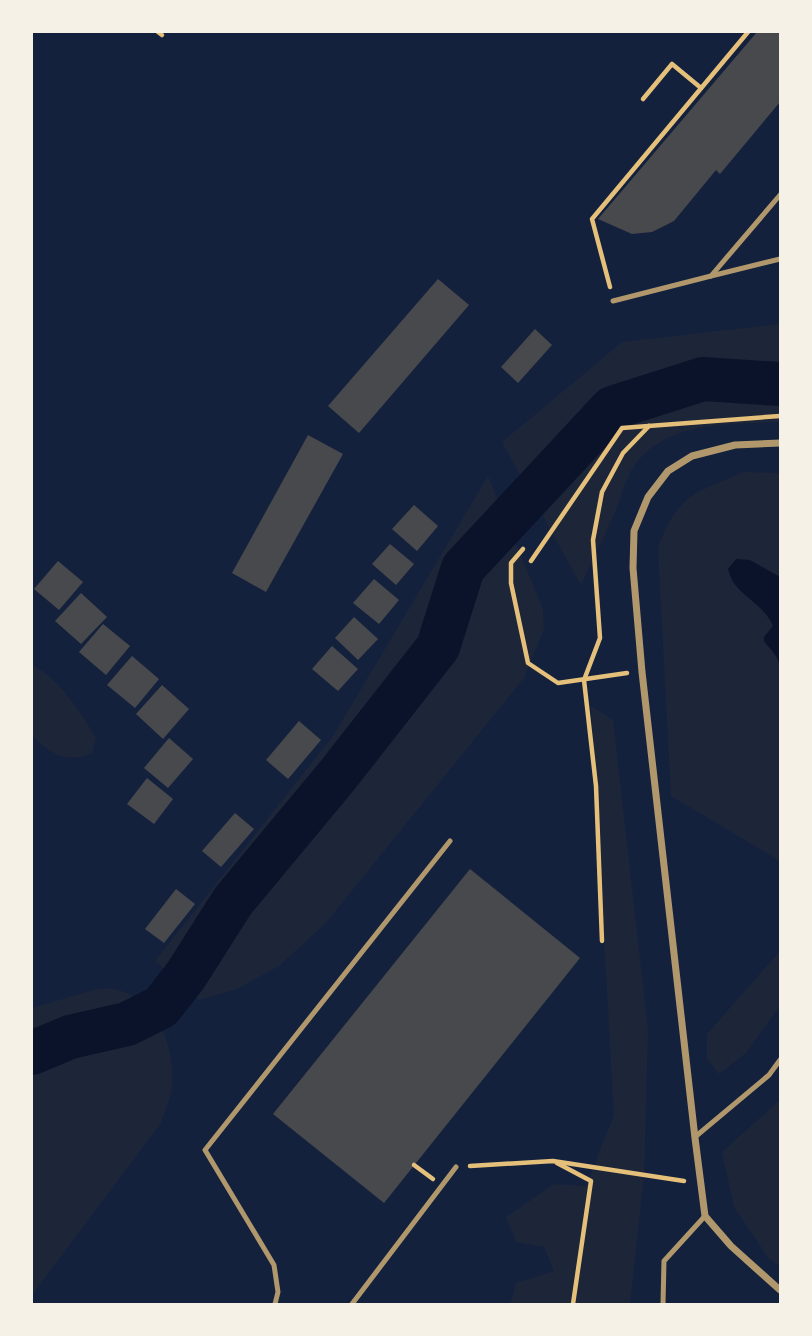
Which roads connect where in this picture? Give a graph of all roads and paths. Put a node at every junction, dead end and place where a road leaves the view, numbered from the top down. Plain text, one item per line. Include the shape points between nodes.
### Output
1 (748, 32) edge
2 (701, 88) junction
3 (643, 99) dead end
4 (780, 195) edge
5 (780, 259) edge
6 (710, 276) junction
7 (613, 301) joint
8 (780, 416) edge
9 (649, 426) junction
10 (780, 443) edge
11 (523, 549) dead end
12 (531, 561) dead end
13 (642, 672) junction
14 (584, 680) junction
15 (450, 841) dead end
16 (602, 941) dead end
17 (780, 1060) edge
18 (695, 1138) junction
19 (553, 1161) junction
20 (414, 1165) dead end
21 (456, 1167) joint
22 (684, 1181) dead end
23 (442, 1185) junction
24 (705, 1216) junction
25 (780, 1290) edge
26 (275, 1304) edge
27 (352, 1304) edge
28 (573, 1304) edge
29 (663, 1304) edge

1 - 2 path
2 - 3 path via 672,64
2 - 7 path via 592,219
4 - 6 lane
5 - 6 lane
6 - 7 lane
8 - 9 path
9 - 12 path via 622,428
9 - 14 path via 623,453 601,492 593,540 600,638
10 - 13 street via 735,445 692,456 668,471 648,497 634,531
11 - 14 path via 511,563 511,583 528,663 558,683
13 - 14 path
13 - 18 street
14 - 16 path via 596,786
15 - 26 lane via 205,1150 274,1265
17 - 18 lane via 769,1075
18 - 24 street
19 - 21 path
19 - 22 path
19 - 28 path via 591,1181
20 - 23 path
21 - 23 lane
23 - 27 lane
24 - 25 street
24 - 29 lane via 664,1261

